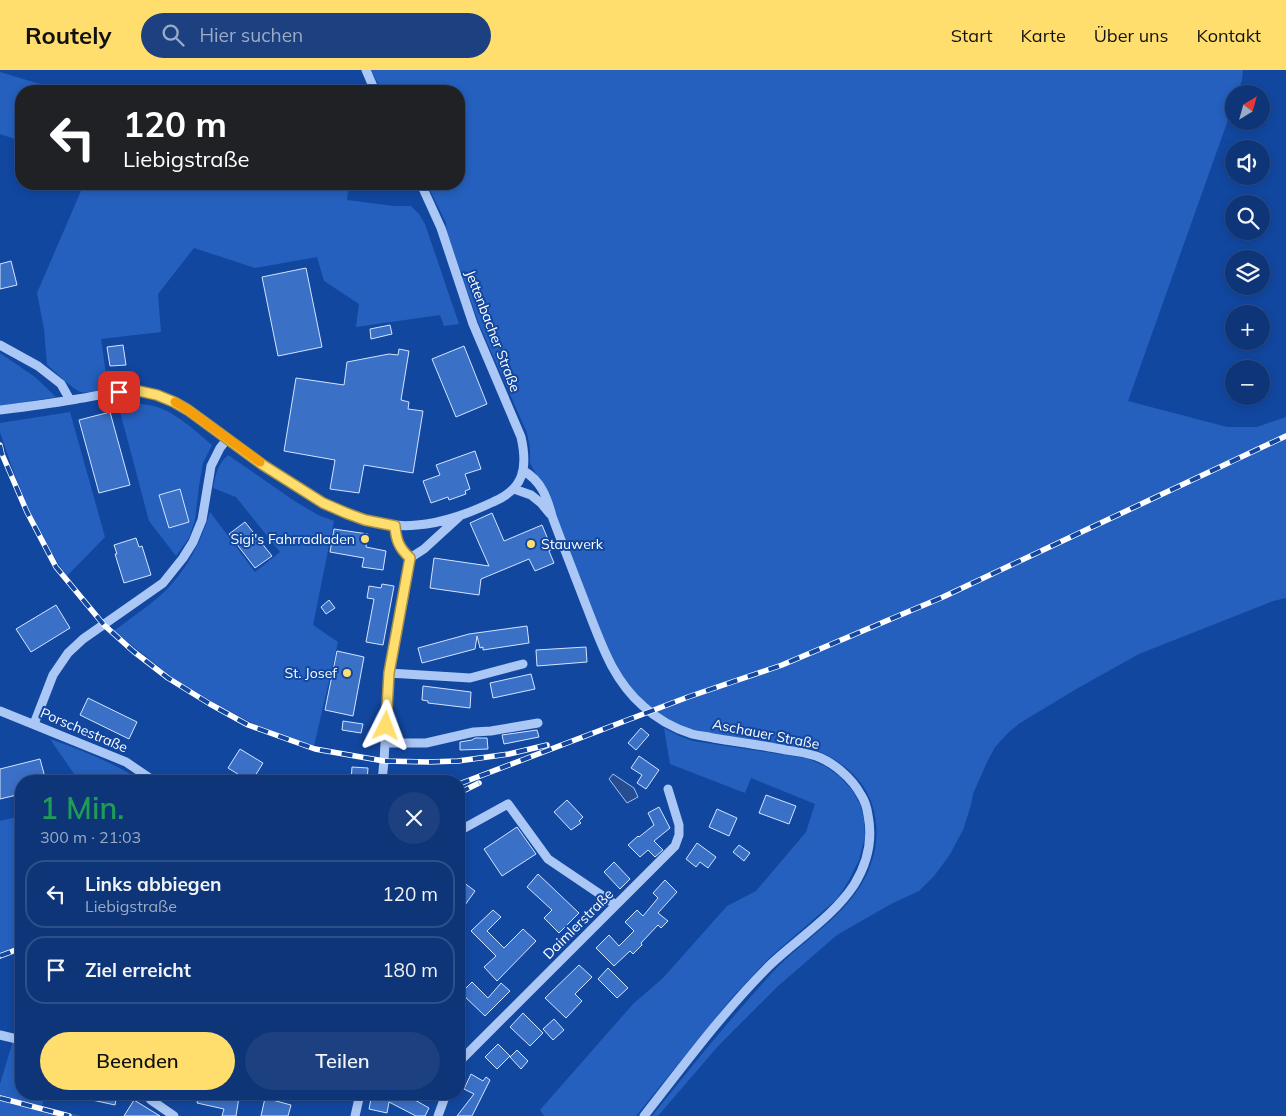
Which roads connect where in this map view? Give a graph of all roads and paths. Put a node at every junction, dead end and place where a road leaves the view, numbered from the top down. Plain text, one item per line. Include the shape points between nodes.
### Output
1 (366, 70) edge
2 (373, 85) edge
3 (424, 190) edge
4 (0, 344) edge
5 (70, 400) junction
6 (0, 410) edge
7 (228, 438) junction
8 (524, 471) junction
9 (514, 489) junction
10 (462, 515) junction
11 (552, 516) junction
12 (395, 526) junction
13 (410, 558) junction
14 (523, 664) dead end
15 (389, 673) junction
16 (0, 711) edge
17 (538, 723) dead end
18 (34, 724) junction
19 (385, 743) junction
20 (145, 775) edge
21 (382, 775) edge
22 (668, 789) dead end
23 (465, 828) edge
24 (616, 905) junction
25 (0, 1035) edge
26 (15, 1039) edge
27 (465, 1056) edge
28 (151, 1100) edge
29 (359, 1100) edge
30 (444, 1100) edge
31 (174, 1116) edge
32 (356, 1116) edge
33 (438, 1116) edge
34 (644, 1116) edge

1 - 2 street
3 - 8 street, Jettenbacher Straße via 521,437
4 - 5 street via 61,384
5 - 6 street
5 - 7 street via 119,392 139,391 157,395 188,410
7 - 12 street via 263,465 323,503 365,520
7 - 18 street via 211,466 202,520 183,558 162,583 68,652 53,675
8 - 9 street
8 - 11 street, Aschauer Straße via 542,489
9 - 10 street via 500,499
9 - 11 street, Aschauer Straße via 531,495
10 - 12 street via 439,522
10 - 13 street
11 - 34 street, Aschauer Straße via 609,664 625,688 643,706 670,725 695,735 823,759 845,774 857,788 870,825 864,865 843,900 770,965 741,996
12 - 13 street via 399,546
13 - 15 street
14 - 15 street via 470,678
15 - 19 street
16 - 18 street, Porschestraße
17 - 19 street via 426,743
18 - 20 street, Porschestraße via 126,762
19 - 21 street
22 - 24 street, Daimlerstraße via 679,826 675,846
23 - 24 street via 508,804 548,859
24 - 27 street, Daimlerstraße
25 - 26 street
28 - 31 street
29 - 32 street
30 - 33 street

